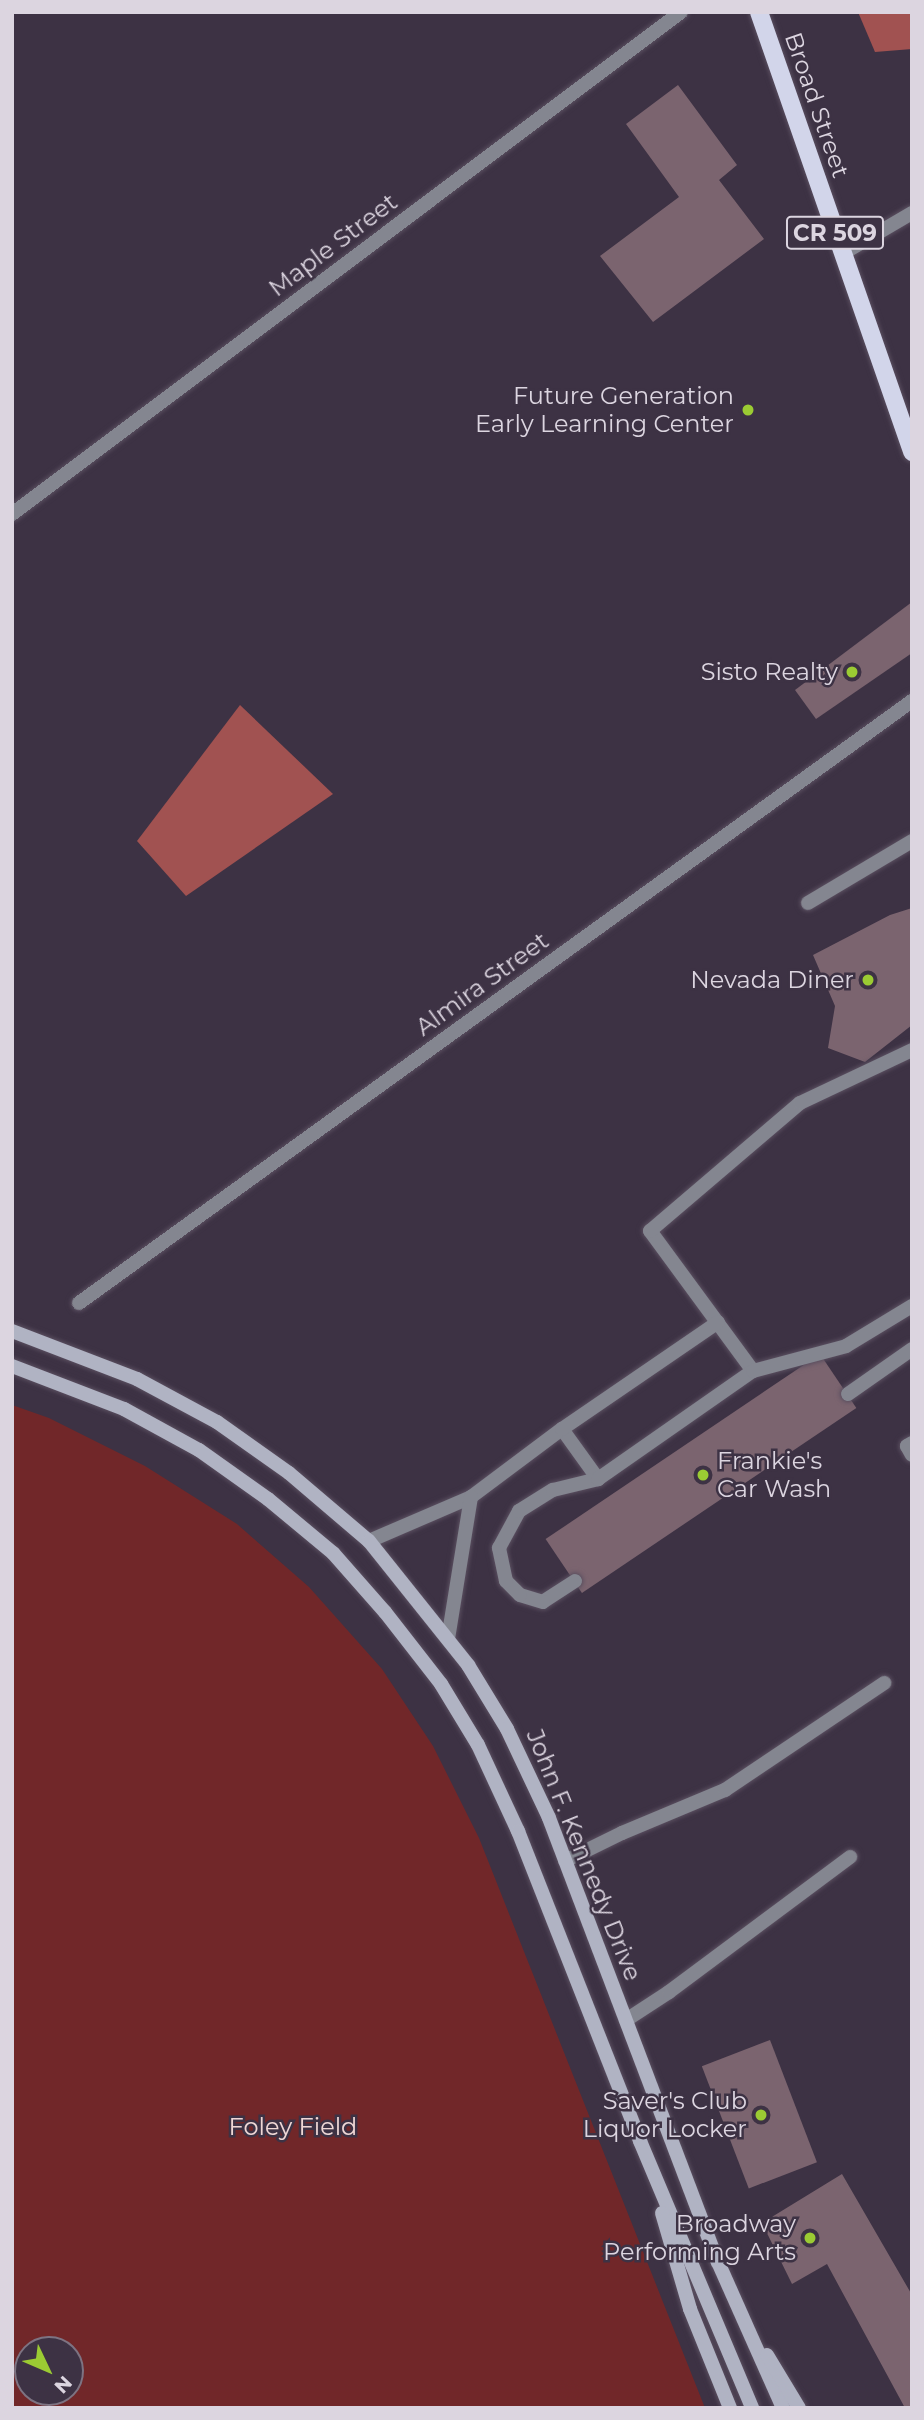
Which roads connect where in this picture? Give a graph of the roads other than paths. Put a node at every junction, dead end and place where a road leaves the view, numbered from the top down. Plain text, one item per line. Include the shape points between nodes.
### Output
1 (681, 12) edge
2 (759, 12) edge
3 (912, 213) edge
4 (842, 254) junction
5 (912, 452) edge
6 (12, 513) edge
7 (912, 701) edge
8 (912, 842) edge
9 (808, 904) dead end
10 (912, 1050) edge
11 (79, 1303) dead end
12 (912, 1306) edge
13 (718, 1322) junction
14 (12, 1331) edge
15 (912, 1349) edge
16 (12, 1366) edge
17 (752, 1371) junction
18 (848, 1394) dead end
19 (562, 1429) junction
20 (912, 1443) edge
21 (912, 1455) edge
22 (598, 1479) junction
23 (471, 1497) junction
24 (369, 1541) junction
25 (575, 1581) dead end
26 (448, 1639) junction
27 (884, 1683) dead end
28 (850, 1857) dead end
29 (565, 1861) junction
30 (626, 2020) junction
31 (640, 2141) junction
32 (718, 2262) junction
33 (730, 2408) edge
34 (752, 2408) edge
35 (783, 2408) edge
36 (799, 2408) edge

1 - 6 street, Maple Street
2 - 4 main road, Broad Street / CR 509
3 - 4 street
4 - 5 main road, Broad Street / CR 509
7 - 11 street, Almira Street
8 - 9 street
10 - 13 street via 800,1103 650,1231
12 - 17 street via 846,1346
13 - 17 street
13 - 19 street
14 - 24 main road, John F. Kennedy Drive via 137,1379 217,1422 289,1473
15 - 18 street
16 - 31 main road via 124,1409 199,1450 333,1553 386,1612 441,1684 478,1745 518,1831
17 - 22 street
19 - 22 street
19 - 23 street
20 - 21 street via 907,1446
22 - 25 street via 553,1490 519,1511 499,1548 506,1581 520,1595 543,1602
23 - 24 street
23 - 26 street
24 - 26 main road, John F. Kennedy Drive
26 - 29 main road, John F. Kennedy Drive via 507,1729
27 - 29 street via 725,1790
28 - 30 street
29 - 30 main road, John F. Kennedy Drive
30 - 32 main road, John F. Kennedy Drive
31 - 33 main road via 690,2309
31 - 34 main road
32 - 35 main road, John F. Kennedy Drive
32 - 36 main road

